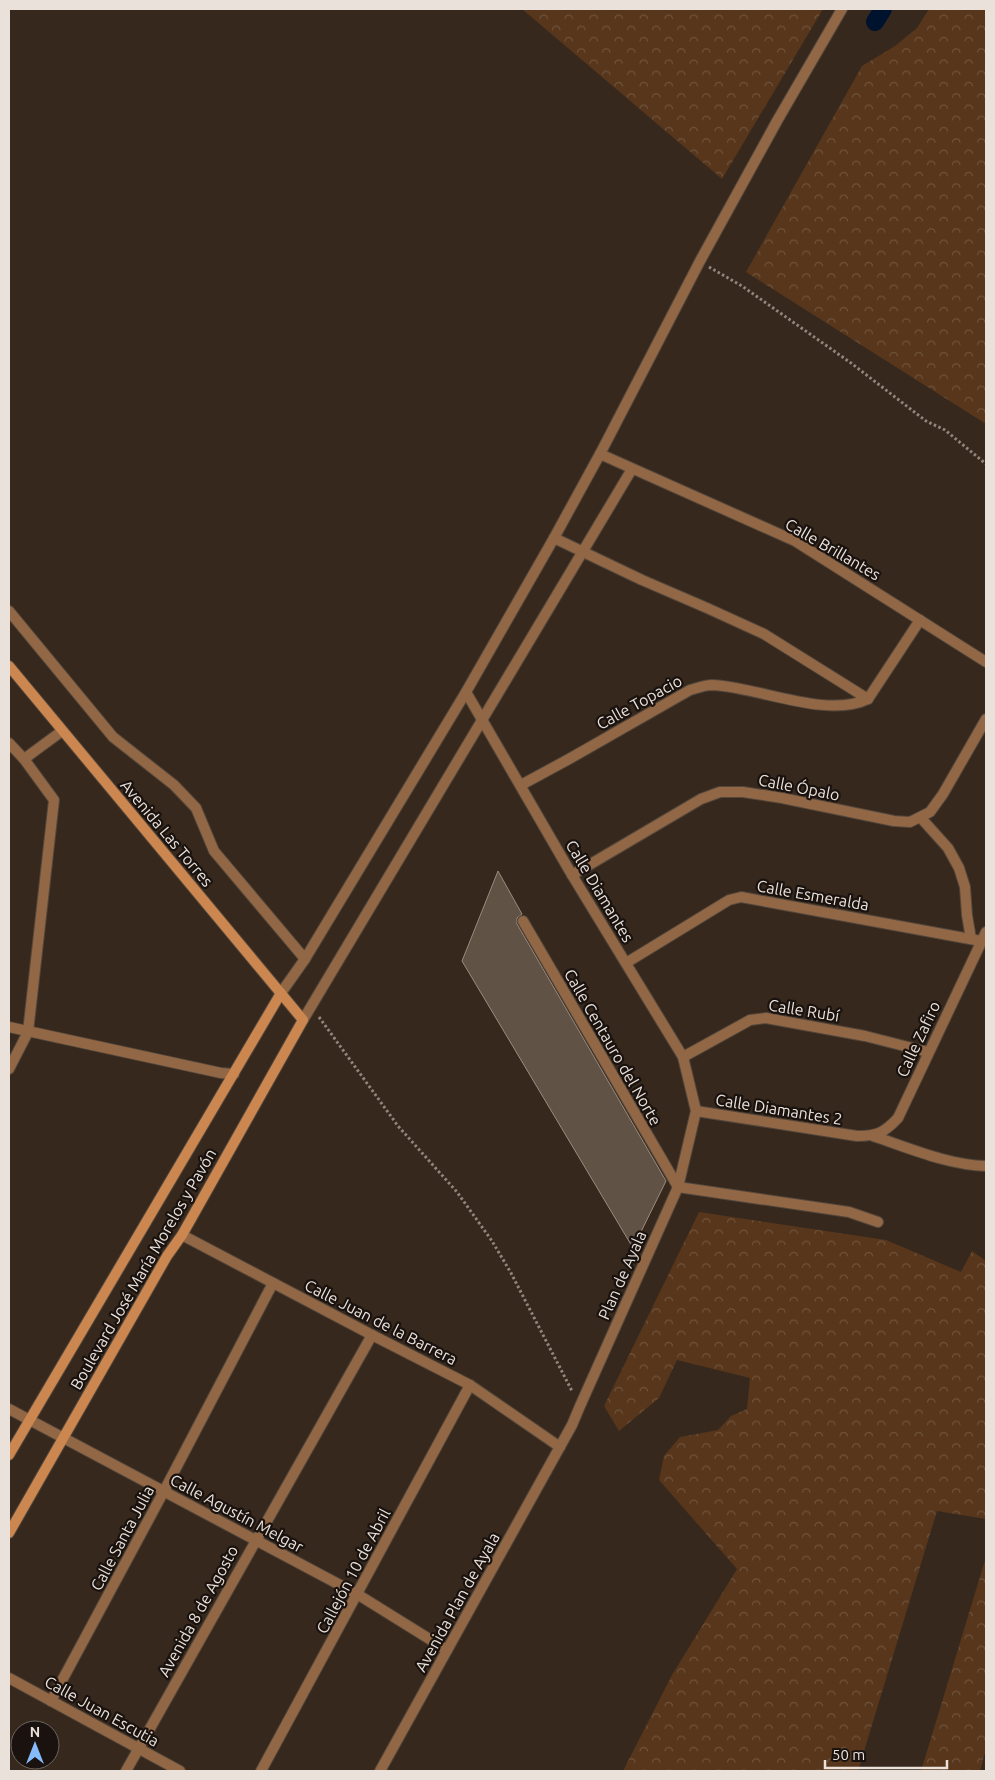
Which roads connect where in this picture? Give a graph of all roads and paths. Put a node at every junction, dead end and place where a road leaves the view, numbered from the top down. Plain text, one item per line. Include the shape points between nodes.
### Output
1 (842, 9) edge
2 (700, 261) junction
3 (600, 454) junction
4 (986, 464) edge
5 (632, 469) junction
6 (554, 538) junction
7 (582, 553) junction
8 (9, 611) edge
9 (920, 620) junction
10 (986, 662) edge
11 (9, 666) edge
12 (466, 692) junction
13 (868, 699) junction
14 (483, 719) junction
15 (986, 719) edge
16 (62, 731) junction
17 (9, 743) edge
18 (24, 759) junction
19 (521, 784) junction
20 (921, 818) junction
21 (572, 875) junction
22 (523, 921) dead end
23 (979, 937) edge
24 (305, 959) junction
25 (626, 963) junction
26 (281, 993) junction
27 (311, 1007) junction
28 (303, 1020) junction
29 (9, 1027) edge
30 (28, 1032) junction
31 (928, 1052) junction
32 (683, 1056) junction
33 (9, 1069) edge
34 (234, 1074) junction
35 (696, 1111) junction
36 (873, 1136) junction
37 (986, 1166) edge
38 (678, 1187) junction
39 (878, 1222) dead end
40 (182, 1235) junction
41 (273, 1283) junction
42 (372, 1335) junction
43 (470, 1385) junction
44 (580, 1406) junction
45 (9, 1409) edge
46 (29, 1420) junction
47 (63, 1438) junction
48 (560, 1447) junction
49 (9, 1455) edge
50 (164, 1492) junction
51 (9, 1533) edge
52 (256, 1540) junction
53 (357, 1594) junction
54 (447, 1650) junction
55 (9, 1678) edge
56 (51, 1701) junction
57 (139, 1749) junction
58 (126, 1771) edge
59 (180, 1771) edge
60 (261, 1771) edge
61 (380, 1771) edge

1 - 2 street
2 - 3 street
2 - 4 path via 742,286 851,363 926,421 945,430
3 - 5 street, Calle Brillantes
3 - 6 street
5 - 7 street
5 - 9 street, Calle Brillantes via 795,542
6 - 7 street
6 - 12 street
7 - 13 street via 764,634
7 - 14 street
8 - 24 street via 113,737 174,784 196,808 214,851
9 - 10 street, Calle Brillantes
9 - 13 street
11 - 16 street, Avenida Las Torres
12 - 14 street, Calle Diamantes
12 - 24 street
13 - 19 street, Calle Topacio via 856,705 838,706 711,685 690,690
14 - 19 street, Calle Diamantes
14 - 27 street
15 - 20 street via 942,794 930,812
16 - 18 street
16 - 26 street, Avenida Las Torres
17 - 18 street
18 - 30 street via 54,800
19 - 21 street, Calle Diamantes
20 - 21 street, Calle Ópalo via 910,822 894,821 782,798 720,792 701,799
20 - 23 street via 948,848 959,868 965,887 967,915
21 - 25 street, Calle Diamantes
22 - 38 street, Calle Centauro del Norte
23 - 25 street, Calle Esmeralda via 741,897 728,900
23 - 31 street, Calle Zafiro
24 - 26 street
25 - 32 street, Calle Diamantes
26 - 28 street, Avenida Las Torres
26 - 34 street, Boulevard José María Morelos y Pavón
27 - 28 street
27 - 44 path via 398,1126 452,1186 492,1241
28 - 40 street, Boulevard José María Morelos y Pavón
29 - 30 street
30 - 33 street
30 - 34 street
31 - 32 street, Calle Rubí via 865,1036 758,1018
31 - 36 street, Calle Zafiro via 898,1118
32 - 35 street, Calle Diamantes
34 - 46 street, Boulevard José María Morelos y Pavón
35 - 36 street, Calle Diamantes 2
35 - 38 street, Plan de Ayala
36 - 37 street via 971,1166
38 - 39 street via 849,1212
38 - 44 street, Plan de Ayala
40 - 41 street, Calle Juan de la Barrera
40 - 47 street, Boulevard José María Morelos y Pavón
41 - 42 street, Calle Juan de la Barrera
41 - 50 street, Calle Santa Julia
42 - 43 street, Calle Juan de la Barrera
42 - 52 street, Avenida 8 de Agosto
43 - 48 street, Calle Juan de la Barrera
43 - 53 street, Callejón 10 de Abril
44 - 48 street, Plan de Ayala
45 - 46 street, Calle Agustín Melgar
46 - 47 street, Calle Agustín Melgar
46 - 49 street, Boulevard José María Morelos y Pavón
47 - 50 street, Calle Agustín Melgar
47 - 51 street, Boulevard José María Morelos y Pavón
48 - 54 street, Avenida Plan de Ayala
50 - 52 street, Calle Agustín Melgar
50 - 56 street, Calle Santa Julia
52 - 53 street, Calle Agustín Melgar
52 - 57 street, Avenida 8 de Agosto
53 - 54 street, Calle Agustín Melgar
53 - 60 street, Callejón 10 de Abril
54 - 61 street, Avenida Plan de Ayala
55 - 56 street, Calle Juan Escutia
56 - 57 street, Calle Juan Escutia
57 - 58 street, Avenida 8 de Agosto
57 - 59 street, Calle Juan Escutia

